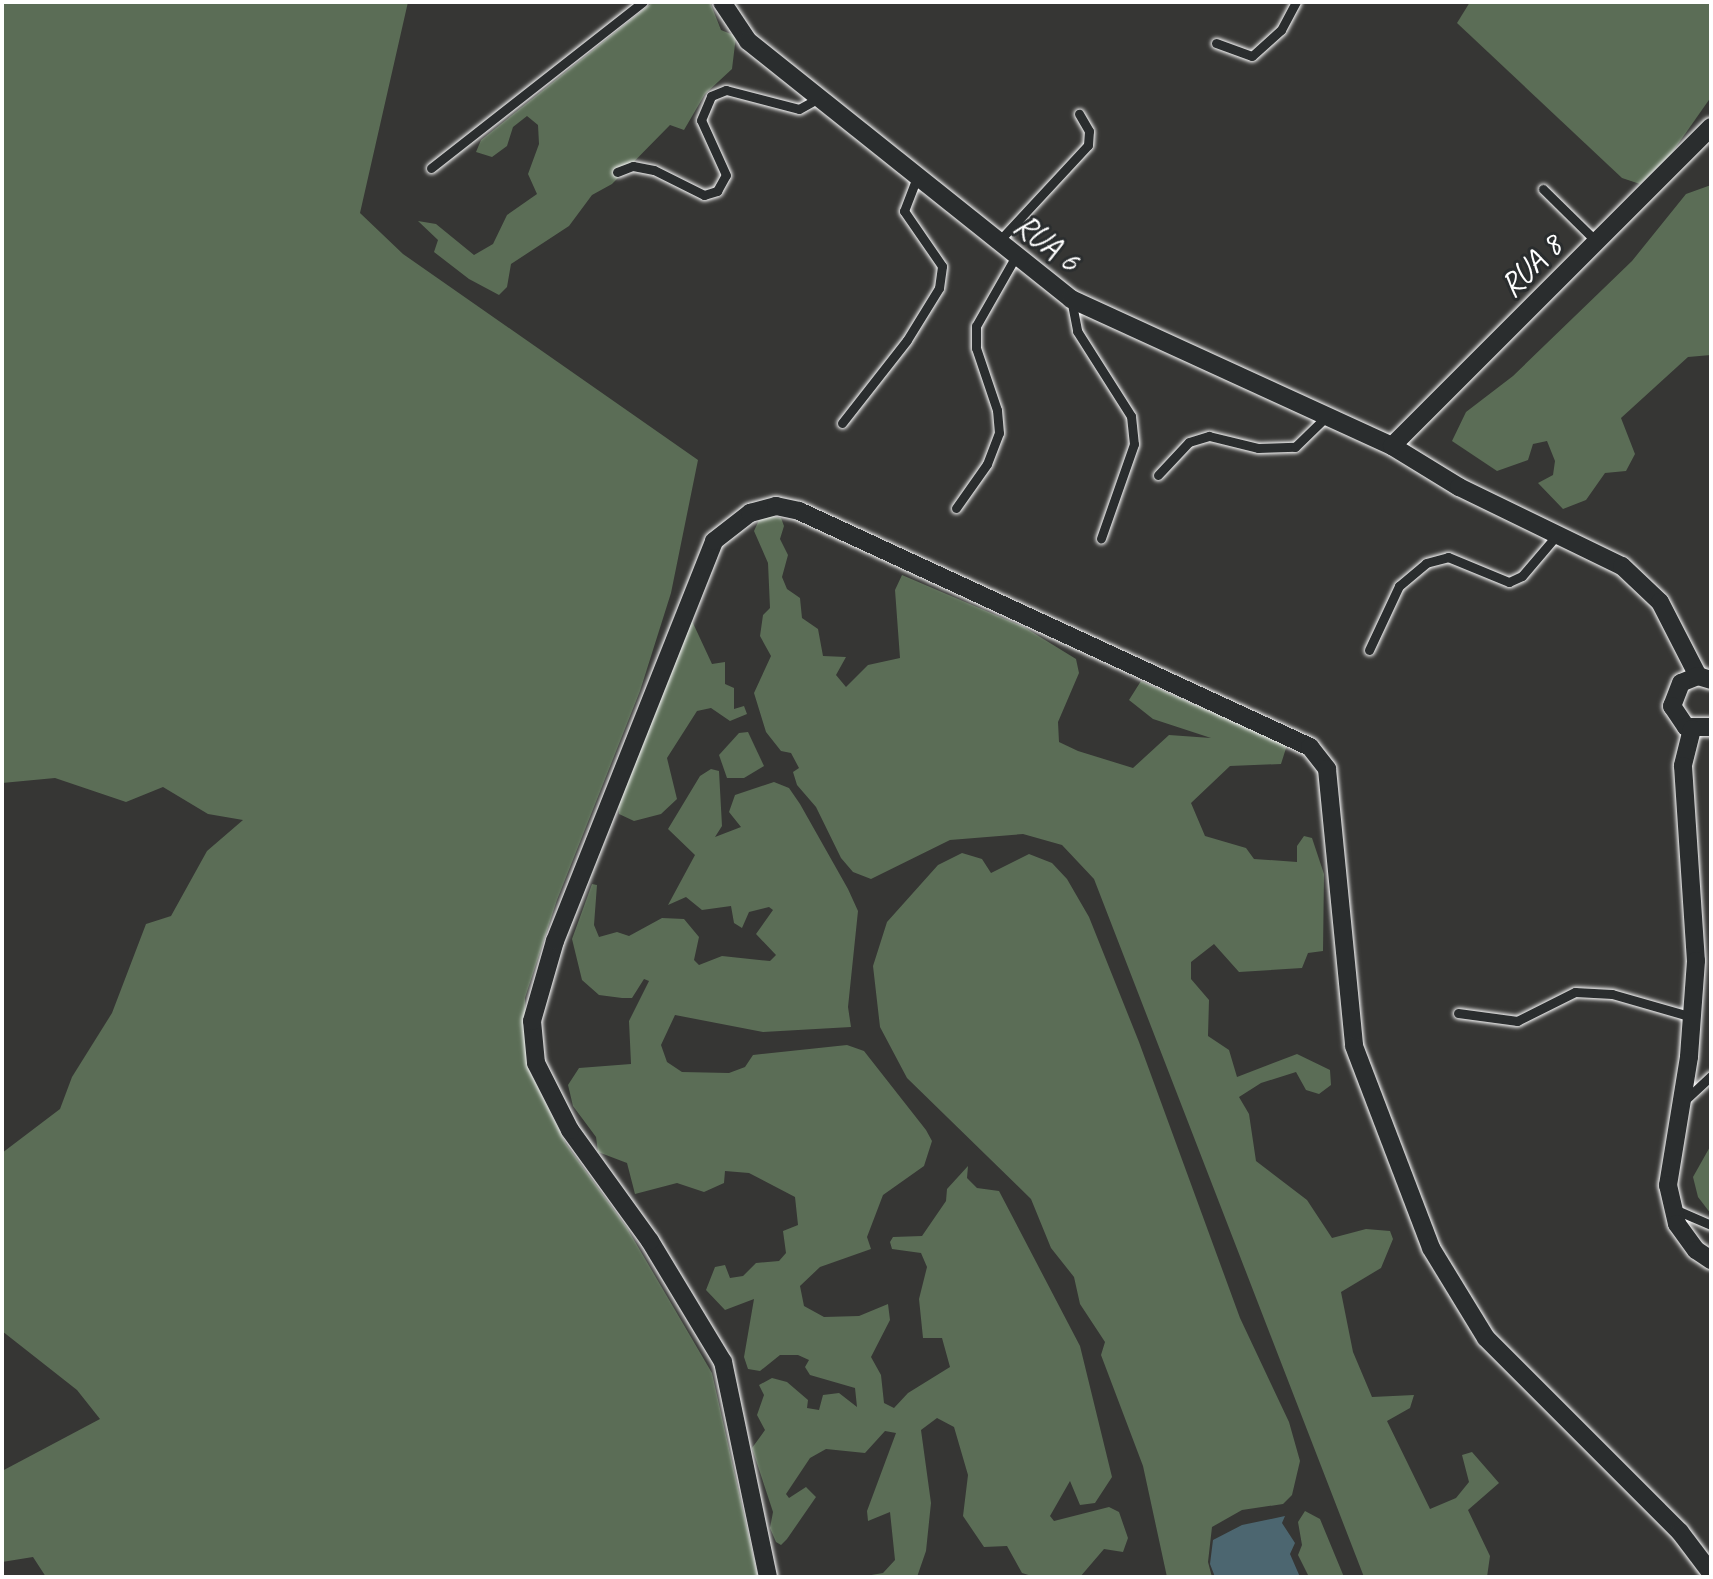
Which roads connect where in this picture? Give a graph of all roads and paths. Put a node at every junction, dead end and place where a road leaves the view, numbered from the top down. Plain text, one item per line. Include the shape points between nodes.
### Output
1 (643, 2) edge
2 (722, 2) edge
3 (1296, 2) edge
4 (1216, 43) dead end
5 (819, 98) junction
6 (1079, 114) dead end
7 (1711, 127) edge
8 (431, 168) dead end
9 (617, 172) dead end
10 (917, 177) junction
11 (1543, 189) dead end
12 (998, 242) junction
13 (1597, 242) junction
14 (1016, 257) junction
15 (1071, 299) junction
16 (1326, 417) junction
17 (842, 423) dead end
18 (1392, 446) junction
19 (1158, 475) dead end
20 (956, 508) dead end
21 (1557, 535) junction
22 (1101, 538) dead end
23 (1369, 650) dead end
24 (1705, 678) edge
25 (1711, 727) edge
26 (1692, 729) junction
27 (1458, 1013) dead end
28 (1692, 1017) junction
29 (1711, 1076) edge
30 (1682, 1104) junction
31 (1674, 1209) junction
32 (1711, 1225) edge
33 (1711, 1260) edge
34 (1711, 1573) edge
35 (768, 1577) edge

1 - 8 lane
2 - 5 street, RUA 6 via 748,41
3 - 4 lane via 1281,30 1252,56
5 - 9 lane via 799,109 726,90 711,96 701,120 726,175 717,191 704,195 654,170 633,166
5 - 10 street, RUA 6
6 - 12 lane via 1089,131 1088,145
7 - 13 street, RUA 8
10 - 12 street, RUA 6
10 - 17 lane via 904,211 942,266 939,288 907,340
11 - 13 lane
12 - 14 street, RUA 6
13 - 18 street, RUA 8
14 - 15 street, RUA 6
14 - 20 lane via 976,326 976,348 998,410 999,433 987,464
15 - 16 street, RUA 6
15 - 22 lane via 1077,331 1131,416 1135,444
16 - 18 street, RUA 6
16 - 19 lane via 1295,447 1199,439
18 - 21 street, RUA 6 via 1460,488
21 - 23 lane via 1522,576 1509,582 1448,557 1426,563 1399,586
21 - 24 street, RUA 6 via 1622,566 1660,602
24 - 26 street via 1681,683 1673,698 1675,715
25 - 26 street
26 - 28 street via 1683,766 1696,961
27 - 28 lane via 1517,1021 1575,992 1612,994
28 - 30 street
29 - 30 lane
30 - 31 street via 1668,1185
31 - 32 lane
31 - 33 street via 1696,1250
34 - 35 street via 1680,1532 1486,1338 1431,1248 1354,1046 1327,769 1310,747 799,511 776,506 750,513 714,541 555,941 532,1021 536,1063 570,1129 650,1241 723,1362

